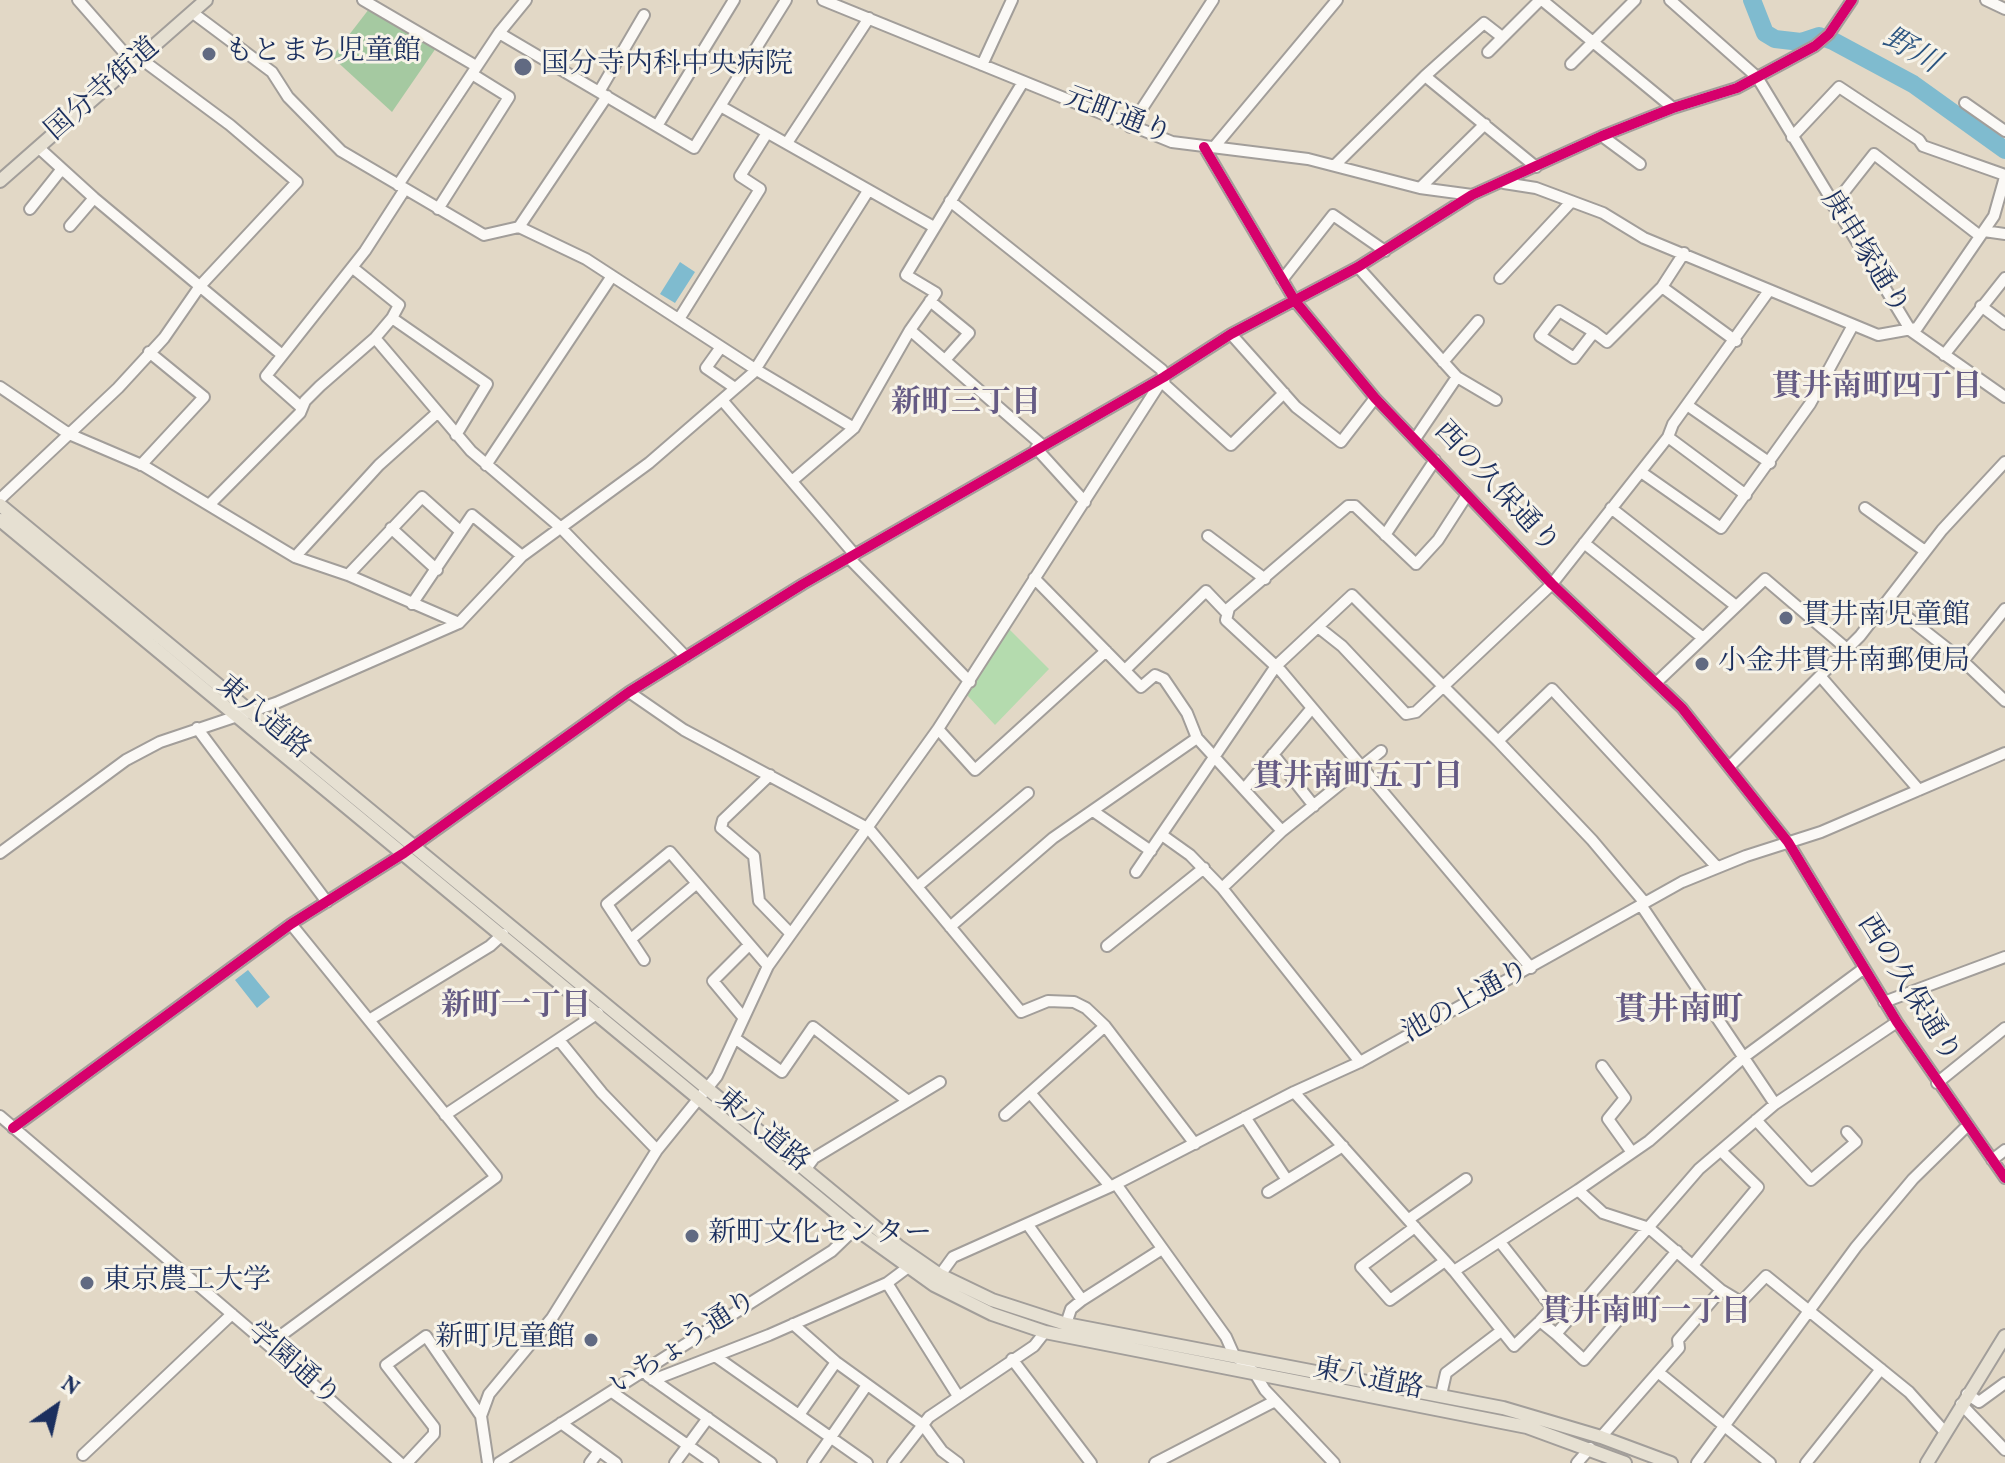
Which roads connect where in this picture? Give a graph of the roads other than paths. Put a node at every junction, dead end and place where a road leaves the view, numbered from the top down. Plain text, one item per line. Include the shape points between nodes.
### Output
1 (78, 0) edge
2 (206, 0) edge
3 (363, 0) edge
4 (526, 0) edge
5 (734, 0) edge
6 (786, 0) edge
7 (823, 0) edge
8 (1012, 0) edge
9 (1213, 0) edge
10 (1337, 0) edge
11 (1541, 0) edge
12 (1635, 0) edge
13 (1670, 0) edge
14 (1852, 0) edge
15 (1986, 0) edge
16 (2005, 9) edge
17 (193, 13) junction
18 (644, 15) dead end
19 (869, 18) junction
20 (499, 33) junction
21 (1502, 37) junction
22 (1593, 41) junction
23 (1488, 52) dead end
24 (138, 62) junction
25 (1571, 64) dead end
26 (982, 65) junction
27 (474, 70) junction
28 (1425, 76) junction
29 (1757, 77) junction
30 (1023, 82) junction
31 (603, 94) junction
32 (1965, 103) dead end
33 (722, 107) junction
34 (1673, 108) junction
35 (1485, 124) junction
36 (657, 126) junction
37 (1130, 127) junction
38 (2005, 131) edge
39 (767, 133) junction
40 (1602, 136) junction
41 (1792, 137) junction
42 (787, 143) junction
43 (1210, 146) junction
44 (39, 148) junction
45 (1640, 164) dead end
46 (1335, 165) junction
47 (1536, 167) junction
48 (61, 170) junction
49 (2005, 176) edge
50 (0, 181) edge
51 (1502, 182) junction
52 (402, 187) junction
53 (1420, 188) junction
54 (868, 191) junction
55 (1472, 195) junction
56 (94, 198) junction
57 (950, 201) junction
58 (1571, 202) junction
59 (1833, 206) junction
60 (30, 209) dead end
61 (438, 209) junction
62 (70, 226) dead end
63 (519, 227) junction
64 (934, 227) junction
65 (1982, 234) junction
66 (2005, 234) edge
67 (1385, 251) junction
68 (1684, 253) junction
69 (1358, 267) junction
70 (353, 268) junction
71 (1506, 275) dead end
72 (612, 276) junction
73 (2005, 278) edge
74 (1282, 280) junction
75 (200, 286) junction
76 (1662, 287) junction
77 (1768, 292) junction
78 (930, 301) junction
79 (1295, 301) junction
80 (1981, 306) junction
81 (392, 318) junction
82 (679, 319) junction
83 (1478, 321) dead end
84 (2005, 324) edge
85 (1852, 327) junction
86 (910, 330) junction
87 (1911, 331) junction
88 (1594, 332) junction
89 (1231, 334) junction
90 (375, 338) junction
91 (1736, 341) junction
92 (721, 347) junction
93 (149, 352) junction
94 (281, 354) junction
95 (1944, 355) junction
96 (945, 360) junction
97 (1443, 362) junction
98 (755, 369) junction
99 (1164, 377) junction
100 (1457, 377) junction
101 (0, 387) edge
102 (735, 388) junction
103 (1284, 393) junction
104 (2005, 397) edge
105 (1375, 398) junction
106 (722, 400) junction
107 (1496, 400) dead end
108 (1687, 405) junction
109 (302, 408) junction
110 (437, 413) junction
111 (854, 428) junction
112 (69, 434) junction
113 (456, 435) junction
114 (1668, 437) junction
115 (1415, 439) junction
116 (1039, 447) junction
117 (1435, 460) junction
118 (2005, 462) edge
119 (1770, 463) junction
120 (141, 465) junction
121 (486, 465) junction
122 (1641, 472) junction
123 (792, 481) junction
124 (1467, 495) junction
125 (1746, 495) junction
126 (0, 502) edge
127 (1085, 502) junction
128 (209, 505) junction
129 (1611, 508) junction
130 (1865, 508) dead end
131 (0, 520) edge
132 (560, 527) junction
133 (391, 528) junction
134 (460, 531) junction
135 (1385, 535) junction
136 (1208, 536) dead end
137 (1584, 543) junction
138 (48, 549) junction
139 (1925, 551) junction
140 (522, 556) junction
141 (852, 556) junction
142 (295, 557) junction
143 (437, 570) junction
144 (348, 575) junction
145 (1034, 578) junction
146 (1265, 579) junction
147 (1552, 584) junction
148 (1888, 602) junction
149 (412, 604) junction
150 (1736, 606) junction
151 (2005, 609) edge
152 (1226, 612) junction
153 (459, 623) junction
154 (1318, 627) junction
155 (1703, 638) junction
156 (1847, 649) junction
157 (1106, 651) junction
158 (686, 657) junction
159 (1963, 661) junction
160 (1276, 666) junction
161 (1125, 670) junction
162 (1821, 677) junction
163 (970, 682) junction
164 (1657, 682) junction
165 (1445, 688) junction
166 (629, 692) junction
167 (2005, 701) edge
168 (1312, 708) junction
169 (253, 711) junction
170 (239, 715) junction
171 (197, 728) junction
172 (938, 729) junction
173 (1197, 738) junction
174 (1498, 741) junction
175 (1381, 751) dead end
176 (2005, 753) edge
177 (1273, 754) junction
178 (1215, 757) junction
179 (1362, 767) junction
180 (1729, 767) junction
181 (770, 775) junction
182 (1245, 788) junction
183 (1919, 790) junction
184 (1028, 793) dead end
185 (1314, 806) junction
186 (1093, 811) junction
187 (869, 829) junction
188 (1282, 831) junction
189 (1162, 835) junction
190 (1788, 842) junction
191 (410, 849) junction
192 (1151, 851) junction
193 (0, 853) edge
194 (1716, 866) junction
195 (1204, 868) junction
196 (1136, 872) dead end
197 (696, 884) junction
198 (918, 886) junction
199 (1222, 888) junction
200 (327, 902) junction
201 (1643, 904) junction
202 (291, 924) junction
203 (950, 927) junction
204 (503, 934) junction
205 (791, 934) junction
206 (631, 939) junction
207 (749, 945) junction
208 (1107, 946) dead end
209 (2005, 957) edge
210 (644, 960) dead end
211 (768, 966) junction
212 (1531, 968) junction
213 (1863, 969) junction
214 (1884, 1002) junction
215 (598, 1013) junction
216 (743, 1017) junction
217 (369, 1020) junction
218 (1897, 1022) junction
219 (1105, 1026) junction
220 (2005, 1028) edge
221 (736, 1039) junction
222 (559, 1040) junction
223 (1744, 1057) junction
224 (1360, 1062) junction
225 (1602, 1066) dead end
226 (940, 1082) dead end
227 (1937, 1083) junction
228 (1294, 1092) junction
229 (705, 1093) junction
230 (1031, 1094) junction
231 (908, 1101) junction
232 (1775, 1104) junction
233 (445, 1115) junction
234 (1005, 1115) dead end
235 (0, 1116) edge
236 (1245, 1117) junction
237 (1756, 1120) junction
238 (1967, 1126) junction
239 (13, 1128) junction
240 (1847, 1132) dead end
241 (1195, 1144) junction
242 (1343, 1146) junction
243 (657, 1150) junction
244 (2005, 1150) edge
245 (1631, 1151) junction
246 (1721, 1151) junction
247 (1992, 1160) junction
248 (805, 1170) junction
249 (2005, 1178) edge
250 (1466, 1179) dead end
251 (1287, 1180) junction
252 (1113, 1185) junction
253 (1578, 1190) junction
254 (1268, 1192) dead end
255 (864, 1218) junction
256 (1412, 1223) junction
257 (1028, 1225) junction
258 (1649, 1228) junction
259 (856, 1229) junction
260 (1500, 1242) junction
261 (1162, 1249) junction
262 (1677, 1251) junction
263 (1445, 1261) junction
264 (1693, 1265) junction
265 (907, 1268) junction
266 (1454, 1271) junction
267 (940, 1275) junction
268 (887, 1283) junction
269 (1721, 1290) junction
270 (1082, 1300) junction
271 (1806, 1310) junction
272 (232, 1314) junction
273 (1540, 1321) junction
274 (793, 1324) junction
275 (1066, 1324) junction
276 (1501, 1331) junction
277 (1045, 1332) junction
278 (1556, 1334) junction
279 (2005, 1336) edge
280 (268, 1345) junction
281 (1234, 1355) junction
282 (715, 1356) junction
283 (1012, 1359) junction
284 (836, 1362) junction
285 (1881, 1369) junction
286 (643, 1372) junction
287 (1254, 1372) junction
288 (1658, 1372) junction
289 (653, 1380) junction
290 (2005, 1383) edge
291 (867, 1385) junction
292 (612, 1392) junction
293 (1441, 1395) junction
294 (958, 1396) junction
295 (1964, 1399) junction
296 (1275, 1401) junction
297 (799, 1415) junction
298 (481, 1416) junction
299 (708, 1418) junction
300 (561, 1423) junction
301 (1723, 1424) junction
302 (923, 1425) junction
303 (1944, 1431) junction
304 (1601, 1437) junction
305 (831, 1438) junction
306 (688, 1445) junction
307 (1590, 1448) junction
308 (2005, 1450) edge
309 (599, 1451) junction
310 (83, 1455) dead end
311 (400, 1463) edge
312 (407, 1463) edge
313 (488, 1463) edge
314 (499, 1463) edge
315 (590, 1463) edge
316 (616, 1463) edge
317 (675, 1463) edge
318 (713, 1463) edge
319 (771, 1463) edge
320 (813, 1463) edge
321 (867, 1463) edge
322 (893, 1463) edge
323 (958, 1463) edge
324 (1091, 1463) edge
325 (1155, 1463) edge
326 (1334, 1463) edge
327 (1577, 1463) edge
328 (1625, 1463) edge
329 (1671, 1463) edge
330 (1697, 1463) edge
331 (1770, 1463) edge
332 (1806, 1463) edge
333 (1927, 1463) edge

1 - 24 street
2 - 17 main road, 国分寺街道
3 - 27 street
4 - 20 street
5 - 36 street
6 - 33 street
7 - 19 street, 元町通り
8 - 26 street
9 - 37 street
10 - 43 street
11 - 21 street
11 - 22 street
12 - 22 street
13 - 29 street, 庚申塚通り
14 - 29 street via 1818,44
15 - 16 street
17 - 24 main road, 国分寺街道
17 - 52 street via 272,72 288,97 341,151
18 - 31 street
19 - 26 street, 元町通り
19 - 42 street
20 - 27 street
20 - 31 street
21 - 23 street
21 - 28 street via 1484,23
22 - 25 street
22 - 34 street
24 - 44 main road, 国分寺街道
24 - 75 street via 230,125 297,182
26 - 30 street, 元町通り
27 - 52 street
27 - 61 street via 509,97
28 - 35 street
28 - 46 street
29 - 34 street
29 - 41 street, 庚申塚通り
30 - 37 street, 元町通り
30 - 57 street
31 - 36 street
31 - 63 street
32 - 38 street
33 - 36 street via 694,148
33 - 39 street
34 - 40 street
35 - 47 street
35 - 53 street
37 - 43 street, 元町通り via 1172,142
39 - 42 street
39 - 82 street via 740,176 760,189
40 - 45 street
40 - 47 street
41 - 49 street via 1839,87 1923,146
41 - 59 street, 庚申塚通り
42 - 54 street
43 - 46 street, 元町通り
43 - 74 street, 西の久保通り
44 - 48 street
44 - 50 main road, 国分寺街道
46 - 53 street, 元町通り
47 - 51 street
48 - 56 street
48 - 60 street
49 - 65 street via 2002,197
51 - 55 street
51 - 58 street
52 - 61 street
52 - 70 street
53 - 55 street, 元町通り
54 - 64 street
54 - 98 street
55 - 67 street
56 - 62 street
56 - 75 street
57 - 64 street
57 - 99 street via 1162,370
58 - 68 street
58 - 71 street
59 - 65 street via 1874,154
59 - 87 street, 庚申塚通り
61 - 63 street via 484,235
63 - 72 street
64 - 78 street via 906,275 936,293
65 - 66 street
65 - 87 street
67 - 69 street
67 - 74 street via 1333,215
68 - 76 street
68 - 77 street
69 - 79 street
69 - 97 street
70 - 81 street via 399,305
70 - 94 street
72 - 82 street
72 - 121 street
73 - 80 street
74 - 79 street, 西の久保通り
75 - 93 street
75 - 94 street
76 - 88 street via 1607,342
76 - 91 street
77 - 85 street
77 - 91 street
78 - 86 street
78 - 96 street via 969,333
79 - 89 street
79 - 105 street, 西の久保通り
80 - 84 street
80 - 95 street
81 - 90 street
81 - 113 street via 487,384
82 - 92 street
83 - 97 street
85 - 87 street via 1878,335
85 - 119 street
86 - 96 street
86 - 111 street
87 - 95 street, 庚申塚通り
88 - 88 street via 1559,311 1540,336 1574,358
89 - 99 street
89 - 103 street
90 - 109 street
90 - 110 street
91 - 108 street
92 - 98 street
92 - 102 street via 706,368
93 - 112 street
93 - 120 street via 204,397
94 - 109 street via 266,376
95 - 104 street, 庚申塚通り
96 - 116 street
97 - 100 street
98 - 102 street
98 - 111 street
99 - 103 street via 1165,385 1231,445
99 - 116 street
99 - 127 street
100 - 107 street
100 - 115 street
101 - 112 street
102 - 106 street
103 - 105 street via 1341,442
105 - 115 street, 西の久保通り
106 - 123 street
106 - 132 street via 649,463
108 - 114 street
108 - 119 street
109 - 128 street
110 - 113 street
110 - 142 street via 379,465
111 - 123 street
112 - 120 street
112 - 126 street
113 - 121 street
114 - 122 street
114 - 125 street
115 - 117 street, 西の久保通り
116 - 127 street
116 - 141 street
117 - 124 street, 西の久保通り
117 - 135 street
118 - 139 street
119 - 125 street
120 - 128 street
121 - 132 street
122 - 125 street via 1721,528
122 - 129 street
123 - 141 street
124 - 135 street via 1416,564
124 - 147 street, 西の久保通り
126 - 138 main road, 東八道路
127 - 145 street
128 - 142 street
129 - 137 street
129 - 150 street
130 - 139 street
131 - 138 main road, 東八道路
132 - 140 street
132 - 158 street
133 - 134 street via 422,497
133 - 143 street
133 - 144 street
134 - 140 street via 472,515
134 - 143 street
135 - 146 street via 1355,506 1348,506
136 - 146 street
137 - 147 street
137 - 155 street
138 - 169 main road, 東八道路
138 - 170 main road, 東八道路
139 - 148 street
140 - 153 street
141 - 158 street
141 - 163 street
142 - 144 street
143 - 149 street
144 - 149 street
145 - 157 street
145 - 163 street
146 - 152 street
147 - 164 street, 西の久保通り
147 - 165 street
148 - 156 street
148 - 159 street
149 - 153 street
150 - 155 street
150 - 156 street via 1765,579
151 - 159 street
152 - 160 street via 1226,620
152 - 161 street via 1206,591
153 - 169 street
154 - 160 street
154 - 165 street via 1406,714
154 - 165 street via 1352,595
155 - 164 street
156 - 162 street
157 - 161 street
157 - 172 street via 975,770
158 - 166 street
159 - 167 street
160 - 168 street
160 - 178 street
161 - 173 street via 1141,687 1155,675 1164,679
162 - 180 street
162 - 183 street
163 - 172 street
164 - 180 street, 西の久保通り
165 - 174 street
166 - 181 street via 684,730
166 - 191 street
168 - 177 street
168 - 179 street
169 - 170 street
169 - 191 main road, 東八道路
170 - 171 street
170 - 191 main road, 東八道路
171 - 193 street via 126,760
171 - 200 street
172 - 187 street
173 - 178 street
173 - 186 street
174 - 194 street via 1552,689
174 - 201 street via 1592,840
175 - 179 street
176 - 183 street, 池の上通り
177 - 182 street
177 - 185 street
178 - 182 street
178 - 189 street
179 - 185 street
179 - 212 street
180 - 190 street, 西の久保通り
181 - 187 street
181 - 205 street via 721,828 754,856 759,901
182 - 188 street
183 - 190 street, 池の上通り
184 - 198 street
185 - 188 street
186 - 192 street
186 - 203 street via 1053,838
187 - 198 street
187 - 205 street
188 - 199 street
189 - 192 street
189 - 195 street
190 - 194 street, 池の上通り
190 - 213 street, 西の久保通り
191 - 200 street
191 - 204 main road, 東八道路
191 - 229 main road, 東八道路
192 - 196 street
194 - 201 street, 池の上通り
195 - 199 street
195 - 208 street
197 - 206 street
197 - 206 street via 670,852 607,904
197 - 207 street
198 - 203 street
199 - 224 street
200 - 202 street
201 - 212 street, 池の上通り
201 - 223 street
202 - 217 street
202 - 239 street
203 - 219 street via 1021,1012 1048,1001 1074,1002
204 - 215 main road, 東八道路
204 - 217 street
205 - 211 street
206 - 210 street
207 - 211 street
207 - 216 street via 713,981
209 - 214 street
211 - 216 street
212 - 224 street, 池の上通り
213 - 214 street, 西の久保通り
213 - 223 street
214 - 218 street, 西の久保通り
215 - 222 street
215 - 229 main road, 東八道路
216 - 221 street
217 - 233 street
218 - 227 street, 西の久保通り
218 - 232 street
219 - 230 street
219 - 241 street
220 - 227 street
221 - 229 street
221 - 231 street via 782,1072 813,1027
222 - 233 street
222 - 243 street
223 - 232 street
223 - 245 street
224 - 228 street, 池の上通り
225 - 245 street via 1625,1098 1608,1119
226 - 231 street
227 - 238 street, 西の久保通り
228 - 236 street, 池の上通り
228 - 242 street
229 - 243 street
229 - 248 main road, 東八道路
229 - 259 main road, 東八道路
230 - 234 street
230 - 252 street
231 - 248 street via 814,1158
232 - 237 street
233 - 280 street via 496,1177 493,1182
235 - 239 street, 学園通り
236 - 241 street, 池の上通り
236 - 251 street
237 - 240 street via 1811,1180 1856,1142
237 - 246 street
238 - 247 street, 西の久保通り
238 - 271 street via 1904,1189
239 - 272 street, 学園通り
241 - 252 street, 池の上通り
242 - 251 street
242 - 256 street
243 - 298 street via 552,1318 495,1385
244 - 247 street
245 - 253 street
246 - 258 street
246 - 264 street via 1758,1187
247 - 249 street, 西の久保通り
248 - 255 main road, 東八道路
250 - 256 street
251 - 254 street
252 - 257 street, 池の上通り
252 - 261 street
253 - 258 street via 1603,1213
253 - 260 street
255 - 259 street, いちょう通り
255 - 267 main road, 東八道路
256 - 263 street
256 - 263 street via 1361,1267 1390,1300
257 - 267 street, 池の上通り via 953,1257
257 - 270 street
258 - 262 street
258 - 278 street
259 - 265 main road, 東八道路
259 - 286 street, いちょう通り via 832,1251
260 - 266 street
260 - 273 street via 1552,1308
261 - 270 street
261 - 281 street
262 - 264 street
262 - 278 street via 1584,1360
263 - 266 street
264 - 269 street
265 - 268 street
265 - 277 main road, 東八道路 via 972,1305
266 - 276 street
267 - 275 main road, 東八道路 via 992,1300
268 - 274 street
268 - 294 street
269 - 271 street via 1741,1302 1766,1276
269 - 288 street
270 - 275 street via 1071,1309
271 - 285 street
271 - 301 street
272 - 280 street, 学園通り
272 - 310 street
273 - 276 street via 1514,1346
273 - 278 street
274 - 282 street
274 - 284 street
275 - 281 main road, 東八道路
276 - 293 street via 1446,1373
277 - 283 street
277 - 287 main road, 東八道路
279 - 295 main road
280 - 311 street, 学園通り
281 - 287 street
281 - 293 main road, 東八道路
282 - 289 street
282 - 297 street
283 - 294 street
283 - 324 street
284 - 291 street
284 - 297 street
285 - 303 street
285 - 332 street
286 - 289 street
286 - 292 street, いちょう通り
287 - 296 street
287 - 307 main road, 東八道路 via 1464,1412
288 - 301 street
288 - 304 street
289 - 299 street
290 - 295 street via 1979,1402
291 - 302 street
291 - 305 street
292 - 300 street, いちょう通り
292 - 306 street
293 - 304 main road, 東八道路
294 - 302 street
295 - 303 main road
295 - 308 street
296 - 325 street
296 - 326 street
297 - 305 street
298 - 312 street via 426,1336 386,1365 434,1427 434,1434
298 - 313 street
299 - 306 street
299 - 319 street
300 - 309 street
300 - 314 street, いちょう通り
301 - 330 street
301 - 331 street
302 - 322 street
302 - 323 street
303 - 333 main road
304 - 329 main road, 東八道路
305 - 320 street
305 - 321 street
306 - 317 street
306 - 318 street
307 - 327 street
307 - 328 main road, 東八道路
309 - 315 street
309 - 316 street

